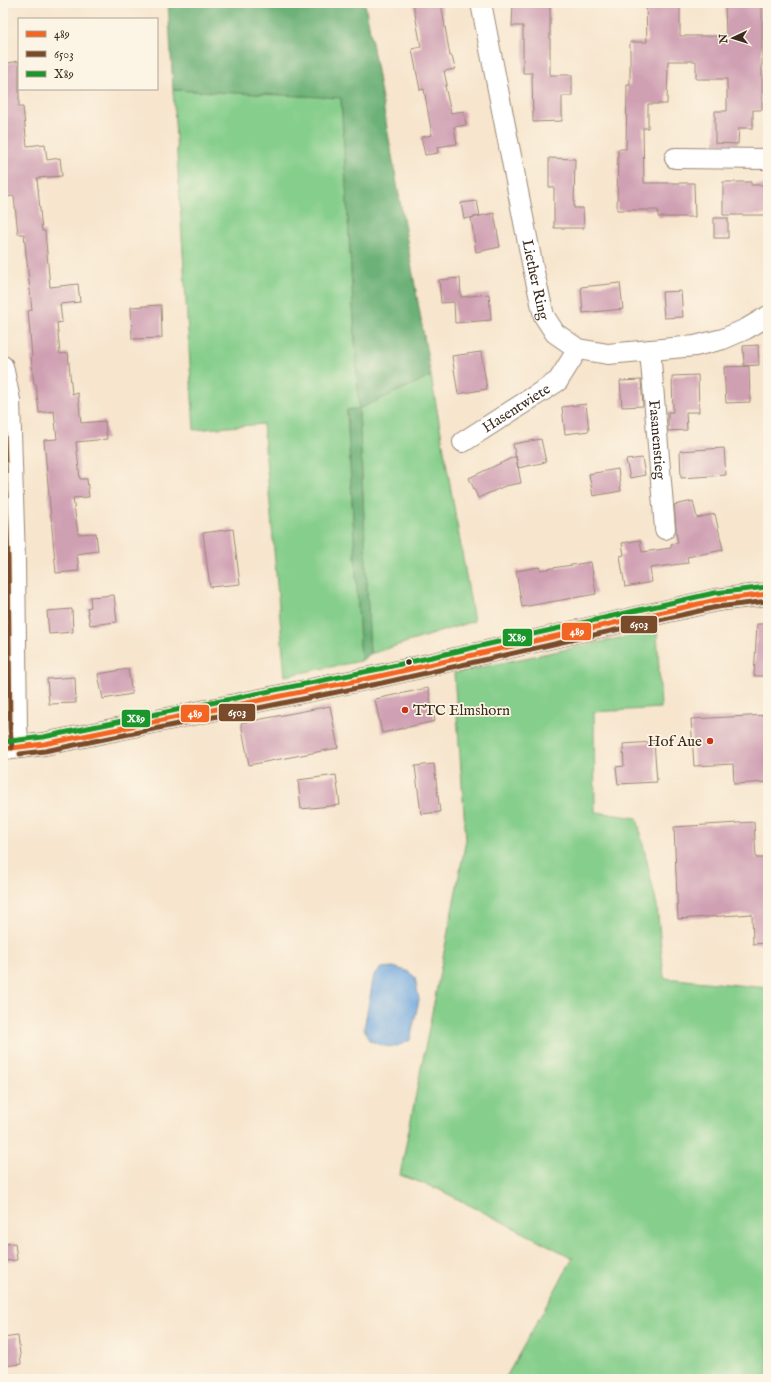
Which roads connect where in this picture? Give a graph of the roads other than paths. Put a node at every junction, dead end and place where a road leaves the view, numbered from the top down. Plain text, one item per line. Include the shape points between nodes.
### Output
1 (480, 3) edge
2 (675, 158) dead end
3 (768, 159) edge
4 (768, 316) edge
5 (578, 349) junction
6 (650, 350) junction
7 (3, 366) edge
8 (463, 442) dead end
9 (664, 529) dead end
10 (9, 560) edge
11 (768, 594) edge
12 (11, 748) edge

1 - 5 street, Liether Ring via 544,316 555,333
2 - 3 street
4 - 6 street, Liether Ring via 723,339 695,346
5 - 6 street, Liether Ring via 608,354
5 - 8 street, Hasentwiete via 558,381
6 - 9 street, Fasanenstieg
7 - 10 street via 10,400
10 - 12 street via 17,728
11 - 12 main road via 716,600 380,676 75,738

